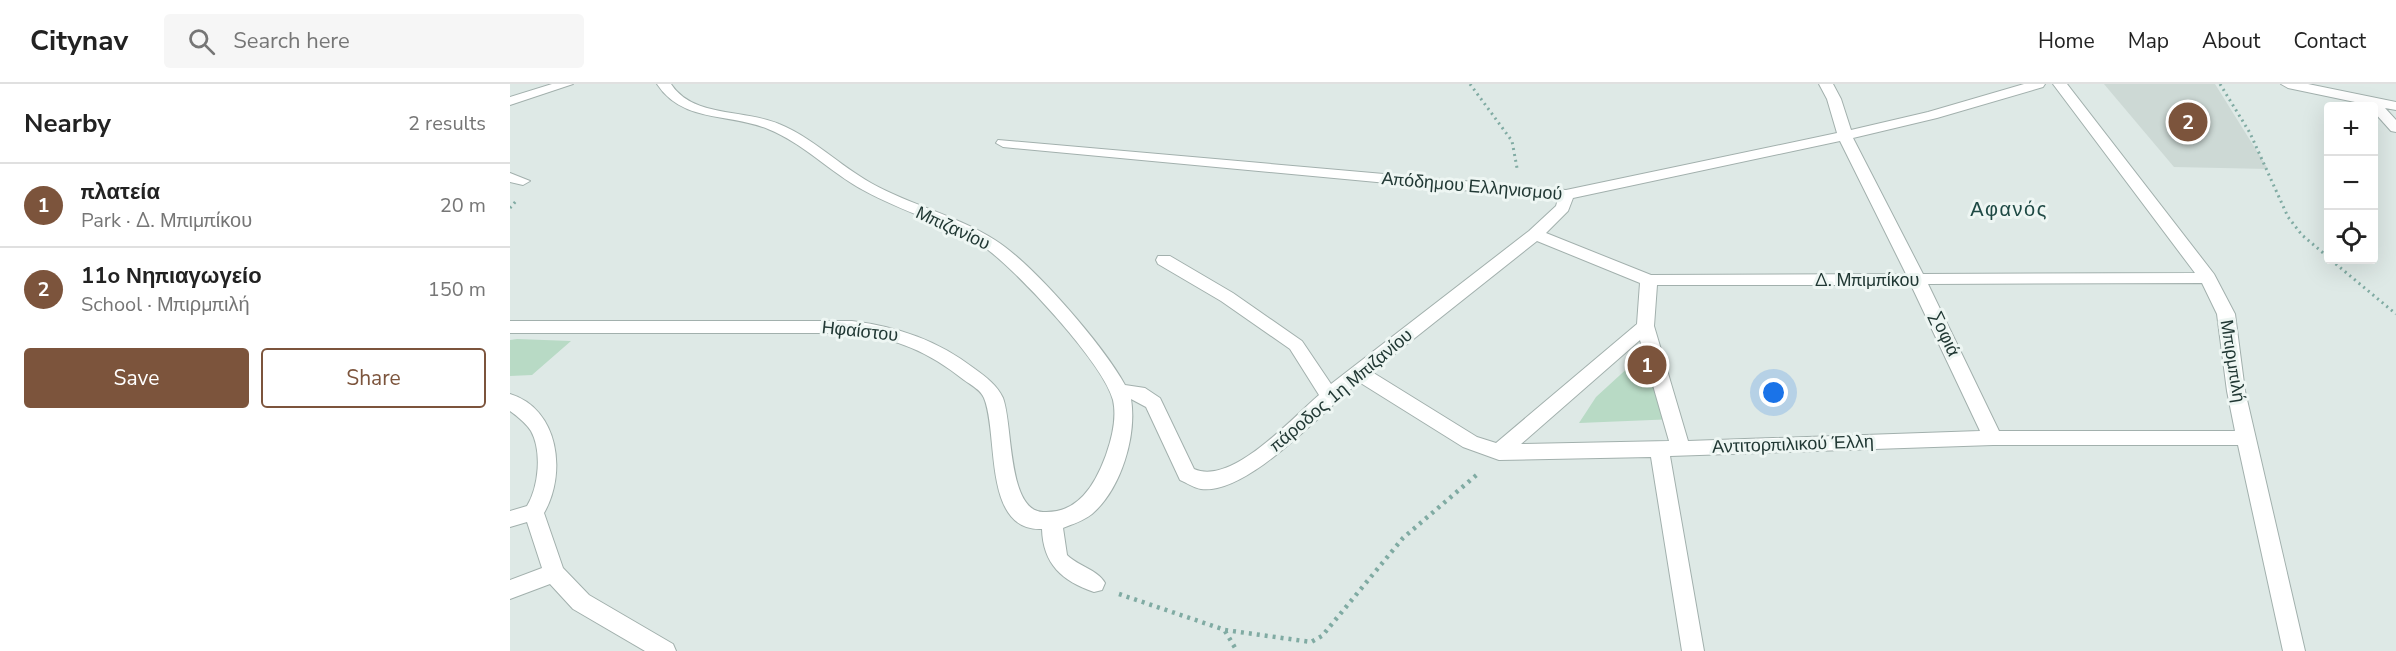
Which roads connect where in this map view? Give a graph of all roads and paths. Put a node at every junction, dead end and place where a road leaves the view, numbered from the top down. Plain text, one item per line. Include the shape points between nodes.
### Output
1 (566, 84) edge
2 (664, 84) edge
3 (1470, 84) edge
4 (1826, 84) edge
5 (2038, 84) edge
6 (2060, 84) edge
7 (2220, 84) edge
8 (2288, 84) edge
9 (510, 101) edge
10 (2372, 102) edge
11 (2378, 103) edge
12 (2396, 106) edge
13 (2378, 108) edge
14 (2396, 128) edge
15 (1844, 136) junction
16 (1003, 144) dead end
17 (1518, 190) junction
18 (1566, 195) junction
19 (1535, 235) junction
20 (2324, 253) edge
21 (1164, 260) dead end
22 (2337, 264) edge
23 (2208, 278) junction
24 (1648, 280) junction
25 (1920, 280) junction
26 (2396, 314) edge
27 (1645, 326) junction
28 (510, 327) edge
29 (1359, 373) junction
30 (1120, 391) junction
31 (1329, 396) junction
32 (510, 401) edge
33 (1993, 438) junction
34 (2248, 438) junction
35 (1681, 448) junction
36 (1659, 450) junction
37 (1499, 452) junction
38 (534, 512) junction
39 (510, 519) edge
40 (1052, 521) junction
41 (555, 573) junction
42 (1094, 584) joint
43 (510, 591) edge
44 (1225, 630) junction
45 (665, 651) edge
46 (1237, 651) edge
47 (1693, 651) edge
48 (2294, 651) edge

1 - 9 street
2 - 30 street, Μπιζανίου via 669,94 685,103 772,125 868,187 994,246 1095,353
3 - 17 path via 1512,141
4 - 15 street, Σοφιά via 1832,92
5 - 15 street, Απόδημου Ελληνισμού
6 - 23 street, Μπιρμπιλή
7 - 20 path via 2250,133 2288,217
8 - 10 street
11 - 12 street
13 - 14 street
15 - 18 street, Απόδημου Ελληνισμού
15 - 25 street, Σοφιά
16 - 17 street, Απόδημου Ελληνισμού
17 - 18 street, Απόδημου Ελληνισμού
18 - 19 street, πάροδος 1η Μπιζανίου via 1563,208
19 - 24 street, Δ. Μπιμπίκου
19 - 29 street, πάροδος 1η Μπιζανίου
21 - 31 street via 1296,345
22 - 26 path
23 - 25 street, Δ. Μπιμπίκου
23 - 34 street, Μπιρμπιλή via 2226,314 2236,391
24 - 25 street, Δ. Μπιμπίκου
24 - 27 street
25 - 33 street, Σοφιά
27 - 35 street
27 - 37 street
28 - 40 street, Ηφαίστου via 852,327 920,340 957,363 993,397 1013,502 1028,519
29 - 31 street, πάροδος 1η Μπιζανίου
29 - 37 street, Αντιτορπιλικού Έλλη via 1470,442
30 - 31 street, πάροδος 1η Μπιζανίου via 1138,393 1153,403 1187,474 1202,481 1223,479 1256,461
30 - 40 street, Μπιζανίου via 1124,410 1122,433 1103,484 1086,508
32 - 38 street via 529,415 544,440 545,481 541,503
33 - 34 street, Αντιτορπιλικού Έλλη
33 - 35 street, Αντιτορπιλικού Έλλη
34 - 48 street, Μπιρμπιλή
35 - 36 street, Αντιτορπιλικού Έλλη
36 - 37 street, Αντιτορπιλικού Έλλη
36 - 47 street
37 - 44 path via 1403,538 1322,636 1311,642
38 - 39 street
38 - 41 street
40 - 42 street via 1055,556 1068,570
41 - 43 street
41 - 45 street via 581,602
42 - 44 path
44 - 46 path

